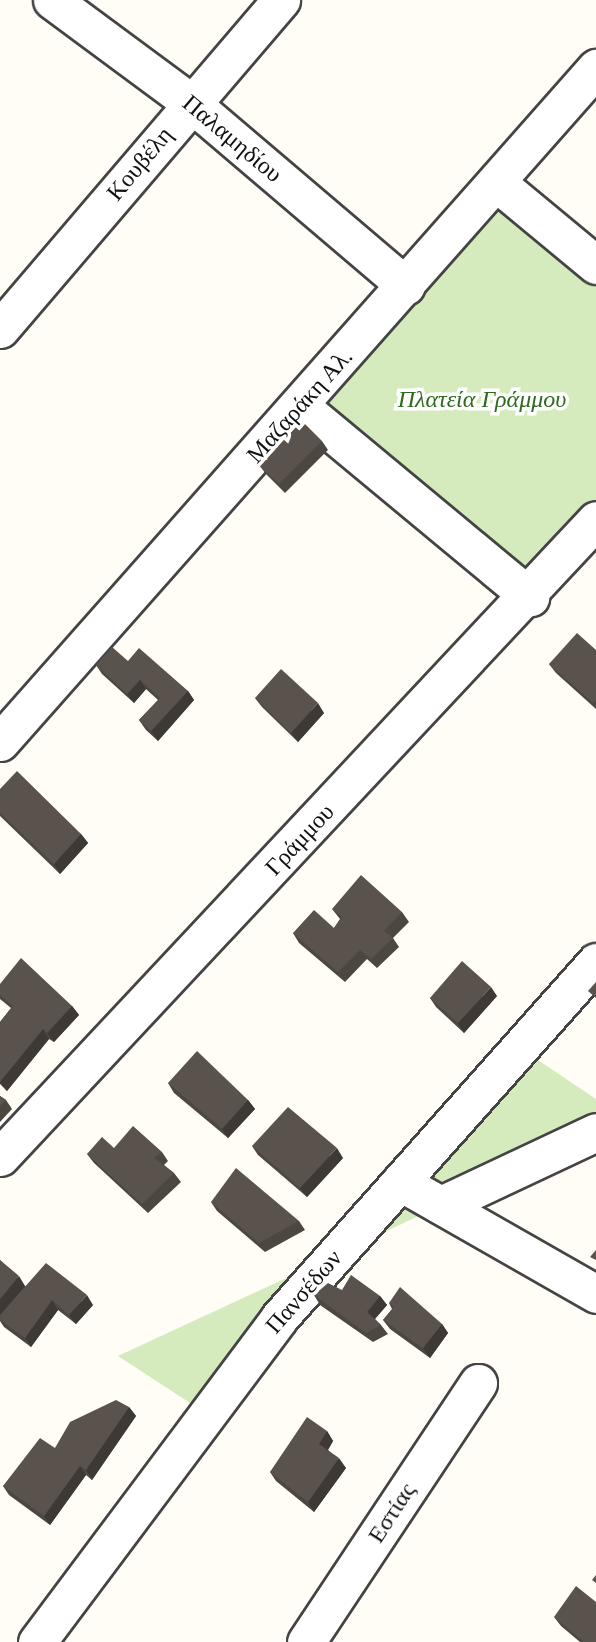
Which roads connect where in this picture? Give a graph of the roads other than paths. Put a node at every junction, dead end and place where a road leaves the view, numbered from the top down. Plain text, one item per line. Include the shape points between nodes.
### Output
1 (51, 0) edge
2 (281, 0) edge
3 (596, 68) edge
4 (191, 103) junction
5 (496, 182) junction
6 (596, 265) edge
7 (406, 286) junction
8 (0, 328) edge
9 (301, 407) junction
10 (596, 520) edge
11 (530, 597) junction
12 (0, 742) edge
13 (596, 962) edge
14 (596, 1132) edge
15 (0, 1157) edge
16 (400, 1182) junction
17 (441, 1205) junction
18 (596, 1294) edge
19 (478, 1383) dead end
20 (37, 1642) edge
21 (306, 1642) edge

1 - 4 street, Παλαμηδίου
2 - 4 street, Κουβέλη
3 - 5 street, Μαζαράκη Αλ.
4 - 7 street, Παλαμηδίου
4 - 8 street, Κουβέλη
5 - 6 street
5 - 7 street, Μαζαράκη Αλ.
7 - 9 street, Μαζαράκη Αλ.
9 - 11 street
9 - 12 street, Μαζαράκη Αλ.
10 - 11 street, Γράμμου
11 - 15 street, Γράμμου
13 - 16 street, Πανσέδων
14 - 17 street
16 - 17 street
16 - 20 street, Πανσέδων via 279,1318
17 - 18 street
19 - 21 street, Εστίας

